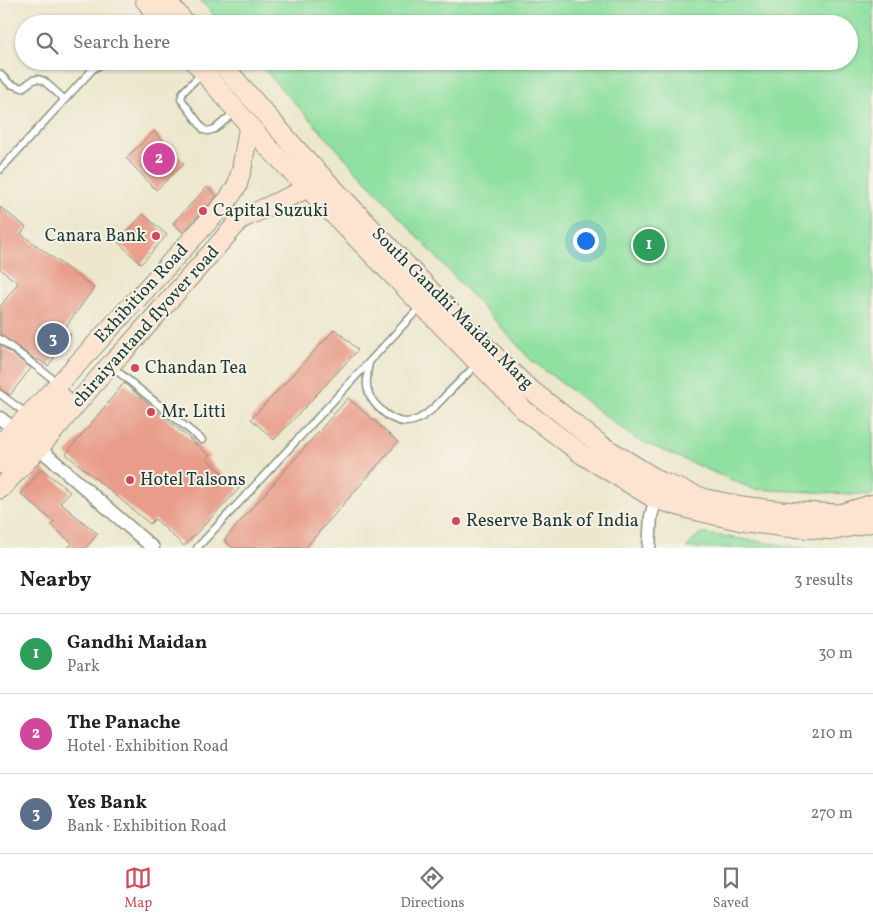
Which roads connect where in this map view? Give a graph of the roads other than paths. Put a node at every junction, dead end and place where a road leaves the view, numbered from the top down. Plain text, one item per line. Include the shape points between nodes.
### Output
1 (157, 8) edge
2 (170, 15) edge
3 (92, 70) edge
4 (196, 70) edge
5 (201, 70) edge
6 (227, 70) edge
7 (0, 74) edge
8 (64, 99) junction
9 (243, 118) junction
10 (297, 150) junction
11 (0, 170) edge
12 (308, 188) junction
13 (427, 299) junction
14 (111, 328) junction
15 (0, 339) edge
16 (111, 356) junction
17 (369, 363) junction
18 (478, 363) junction
19 (59, 384) junction
20 (0, 394) edge
21 (28, 415) junction
22 (7, 423) edge
23 (202, 440) dead end
24 (0, 444) edge
25 (39, 448) junction
26 (0, 464) edge
27 (0, 489) edge
28 (658, 491) junction
29 (873, 504) edge
30 (873, 522) edge
31 (153, 548) edge
32 (197, 548) edge
33 (649, 548) edge

1 - 2 main road
3 - 8 lane
4 - 9 lane via 181,99 204,130 208,132
5 - 9 main road
6 - 10 main road, South Gandhi Maidan Marg
7 - 8 lane via 10,84 22,88 33,80 44,81
8 - 11 lane
9 - 12 main road
9 - 14 main road, Exhibition Road via 242,168 237,186
10 - 12 main road
10 - 13 main road, South Gandhi Maidan Marg
12 - 13 main road
12 - 16 main road, chiraiyantand flyover road via 242,219
13 - 17 lane
13 - 18 main road
13 - 28 main road, South Gandhi Maidan Marg via 470,332 526,386
14 - 16 main road
14 - 19 main road, Exhibition Road
15 - 19 lane
16 - 23 lane
16 - 25 main road, chiraiyantand flyover road
16 - 26 main road
17 - 18 lane via 366,380 371,401 387,417 402,422 416,421 430,412
17 - 32 lane
18 - 28 main road via 524,410 583,455
19 - 21 main road, Exhibition Road
20 - 21 lane
21 - 22 main road, Exhibition Road
22 - 24 main road, Exhibition Road
25 - 27 main road, chiraiyantand flyover road
25 - 31 street
28 - 29 main road, South Gandhi Maidan Marg via 781,511 840,514
28 - 30 main road via 689,509 746,522 835,530
28 - 33 street via 651,516

